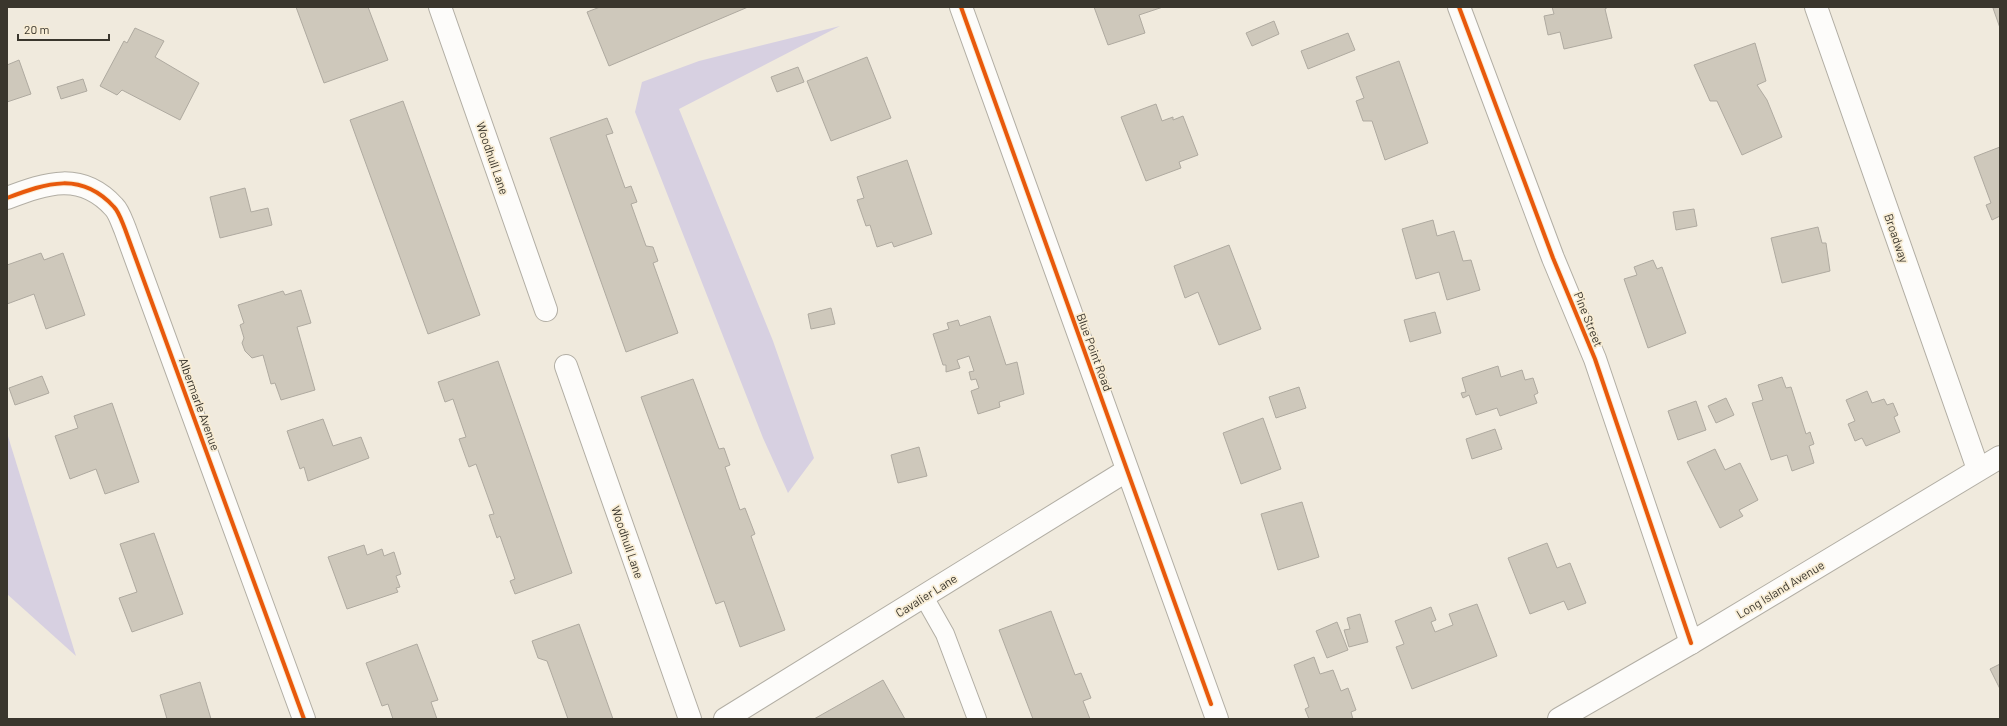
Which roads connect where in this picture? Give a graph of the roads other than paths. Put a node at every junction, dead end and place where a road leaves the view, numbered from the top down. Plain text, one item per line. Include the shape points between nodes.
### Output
1 (440, 7) edge
2 (961, 7) edge
3 (1458, 7) edge
4 (1816, 7) edge
5 (7, 198) edge
6 (546, 310) dead end
7 (566, 366) dead end
8 (2000, 457) edge
9 (1978, 469) junction
10 (1126, 471) junction
11 (924, 597) junction
12 (1690, 642) junction
13 (304, 719) edge
14 (690, 719) edge
15 (725, 719) edge
16 (977, 719) edge
17 (1216, 719) edge
18 (1559, 719) edge

1 - 6 street, Woodhull Lane
2 - 10 street, Blue Point Road
3 - 12 street, Pine Street via 1553,258 1595,359
4 - 9 street, Broadway
5 - 13 street, Albermarle Avenue via 64,182 90,187 115,207
7 - 14 street, Woodhull Lane
8 - 9 street, Long Island Avenue
9 - 12 street, Long Island Avenue
10 - 11 street, Cavalier Lane
10 - 17 street, Blue Point Road
11 - 15 street, Cavalier Lane
11 - 16 lane via 946,634
12 - 18 street, Long Island Avenue

